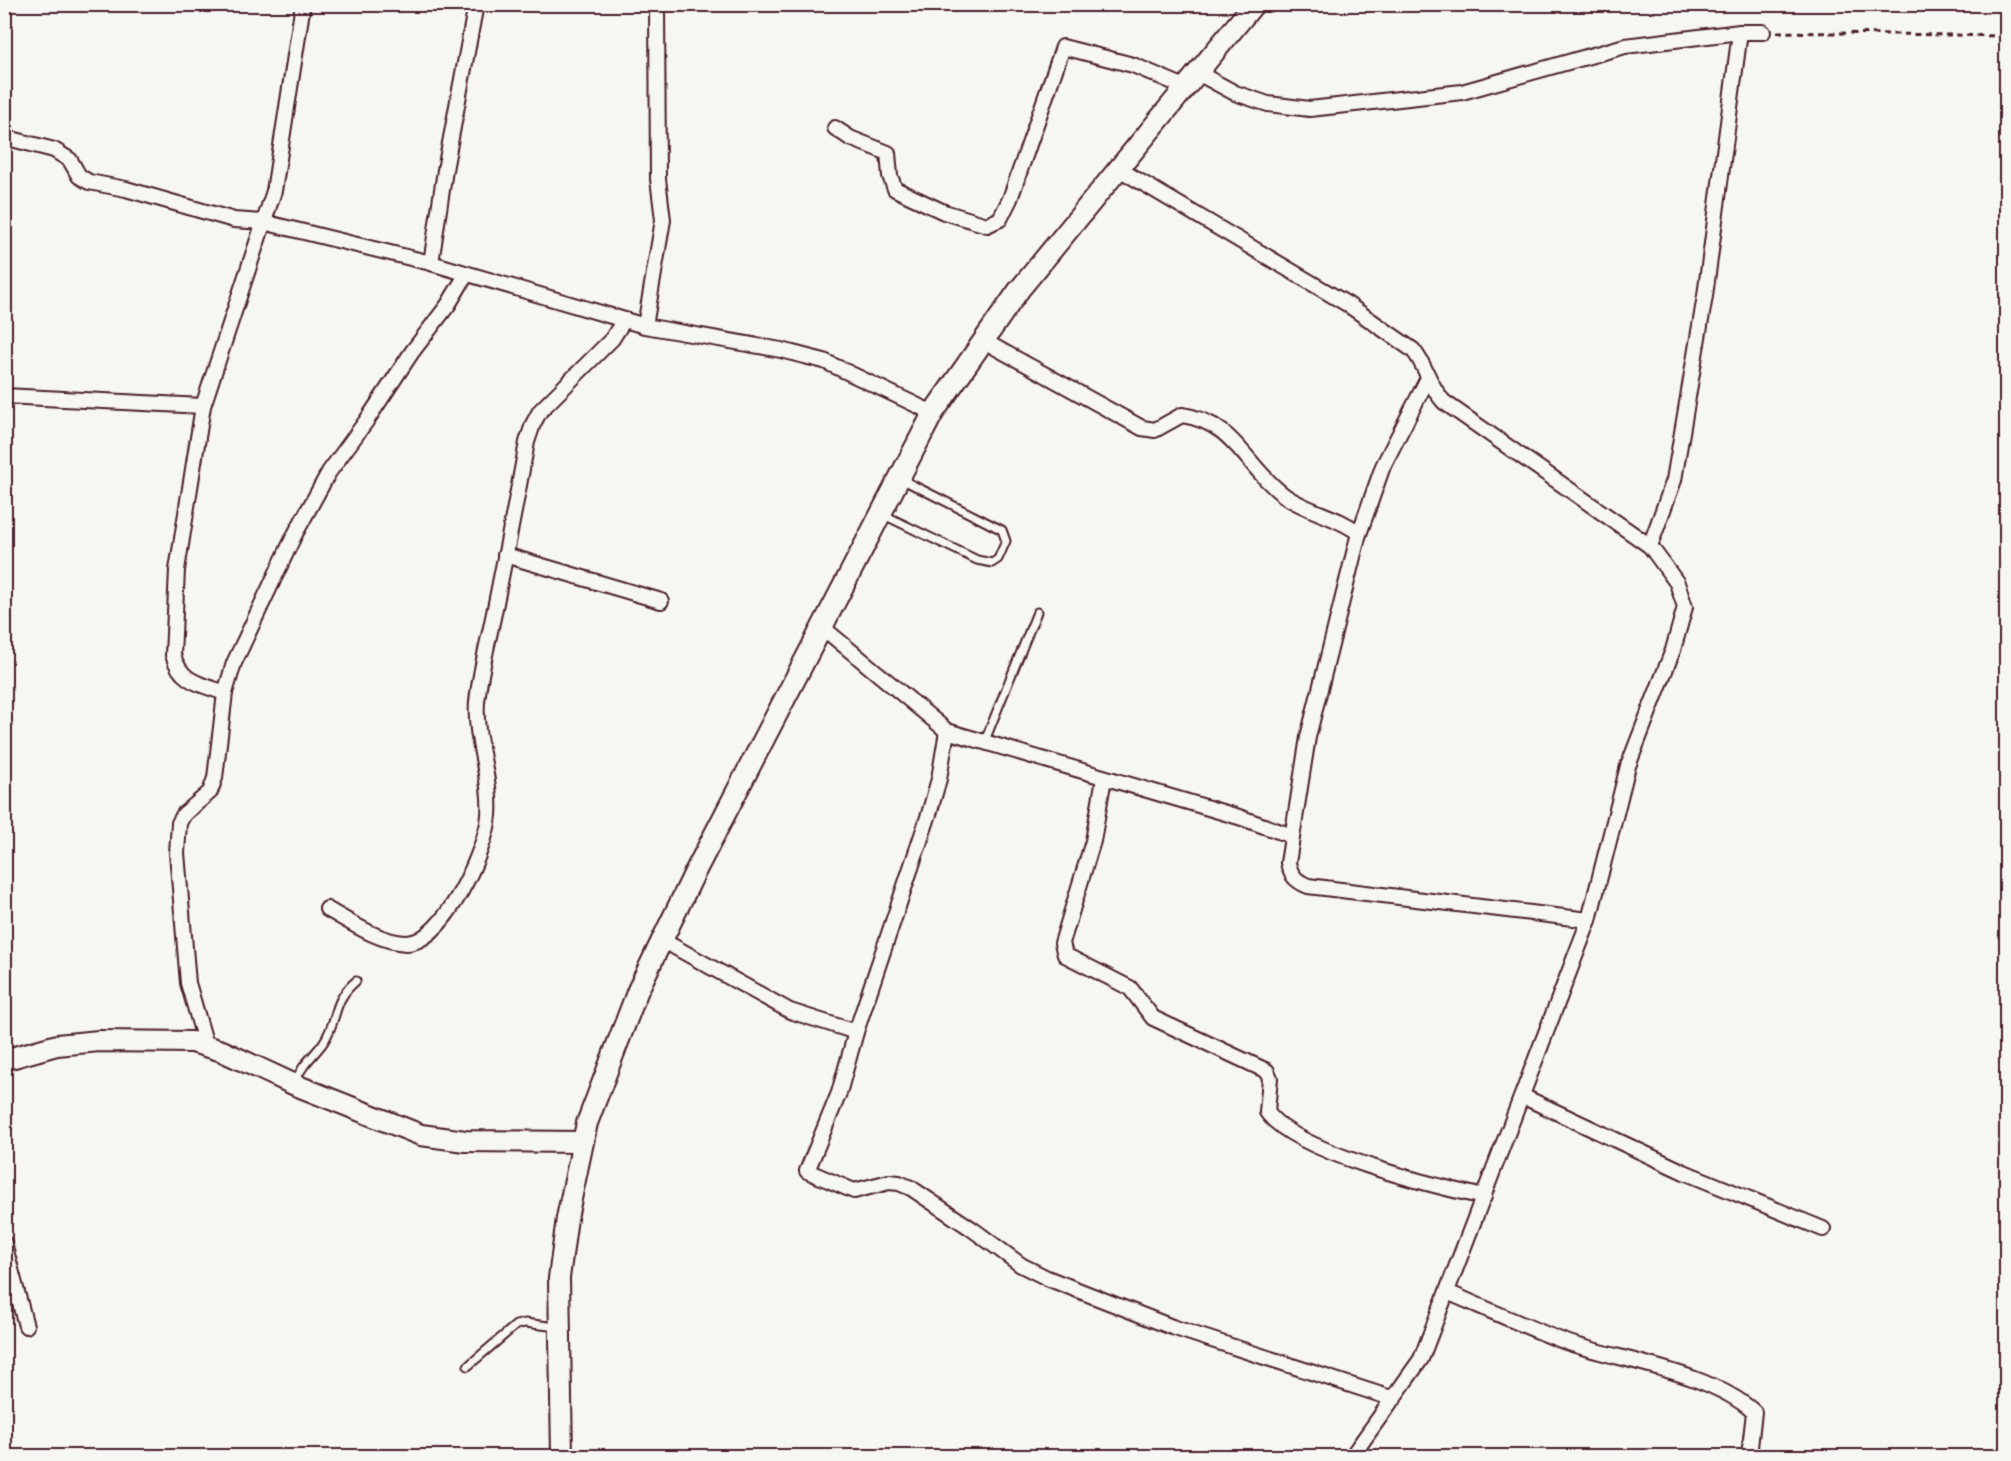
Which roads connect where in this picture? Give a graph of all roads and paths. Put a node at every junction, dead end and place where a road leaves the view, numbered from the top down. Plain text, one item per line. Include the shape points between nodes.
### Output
1 (303, 4) edge
2 (476, 4) edge
3 (657, 4) edge
4 (1254, 4) edge
5 (1740, 32) junction
6 (1763, 32) joint
7 (2007, 36) edge
8 (1192, 81) junction
9 (836, 128) dead end
10 (4, 137) edge
11 (1119, 169) junction
12 (264, 222) junction
13 (431, 263) junction
14 (466, 274) junction
15 (624, 320) junction
16 (645, 326) junction
17 (981, 340) junction
18 (1427, 380) junction
19 (4, 396) edge
20 (203, 406) junction
21 (933, 413) junction
22 (898, 478) junction
23 (880, 513) junction
24 (1359, 533) junction
25 (1650, 546) junction
26 (505, 555) junction
27 (662, 601) dead end
28 (1037, 612) dead end
29 (822, 627) junction
30 (225, 693) junction
31 (946, 731) junction
32 (984, 743) junction
33 (1104, 778) junction
34 (1292, 836) junction
35 (327, 909) dead end
36 (1589, 920) junction
37 (663, 940) junction
38 (356, 981) dead end
39 (856, 1032) junction
40 (206, 1045) junction
41 (4, 1060) edge
42 (293, 1084) junction
43 (1522, 1096) junction
44 (582, 1142) junction
45 (1484, 1197) junction
46 (1823, 1229) dead end
47 (4, 1243) edge
48 (1447, 1292) junction
49 (26, 1326) dead end
50 (560, 1328) junction
51 (468, 1366) dead end
52 (1394, 1399) junction
53 (562, 1456) edge
54 (1352, 1456) edge
55 (1749, 1456) edge

1 - 12 street via 279,168
2 - 13 street
3 - 16 street via 658,179 663,220
4 - 8 street
5 - 6 street
5 - 8 street via 1625,46 1462,92 1310,109 1268,104
5 - 25 street via 1674,480
6 - 7 path
8 - 9 street via 1063,47 1010,199 1000,219 987,225 944,212 895,189 888,153
8 - 11 street
10 - 12 street via 54,150 70,160 79,176 89,182 234,220
11 - 17 street
11 - 18 street via 1347,304 1413,350
12 - 13 street
12 - 20 street
13 - 14 street
14 - 15 street
14 - 30 street via 329,472 241,646
15 - 16 street
15 - 26 street via 612,339 540,411 533,424
16 - 21 street via 824,361
17 - 21 street
17 - 24 street via 1142,428 1155,430 1182,415 1219,427 1267,481 1287,497
18 - 24 street via 1383,466
18 - 25 street via 1444,402
19 - 20 street
20 - 30 street via 178,561 174,655 186,678
21 - 22 street
22 - 23 street
22 - 23 lane via 1002,530 1006,541 998,559 992,563 977,561
23 - 29 street
24 - 34 street via 1308,736
25 - 36 street via 1683,595 1682,622 1628,766
26 - 27 street
26 - 35 street via 477,704 490,813 478,858 448,909 418,940 406,943 386,937 360,928
28 - 32 lane
29 - 31 street
29 - 37 street
30 - 40 street via 215,778 203,799 184,814 177,834 188,983
31 - 32 street
31 - 39 street via 929,814
32 - 33 street
33 - 34 street
33 - 45 street via 1093,841 1062,943 1065,955 1130,988 1153,1018 1267,1071 1267,1112 1280,1126 1373,1168
34 - 36 street via 1290,873 1308,886
36 - 43 street
37 - 39 street via 790,1011
37 - 44 street via 615,1048
38 - 42 lane via 343,993 326,1036
39 - 52 street via 839,1094 807,1171 854,1191 899,1183 1040,1275 1172,1327
40 - 41 street via 153,1040 99,1041 57,1045
40 - 42 street
42 - 44 street via 422,1135 444,1139
43 - 45 street
43 - 46 street via 1684,1172
44 - 50 street via 563,1248
45 - 48 street
47 - 49 street
48 - 52 street via 1421,1359
48 - 55 street via 1564,1341 1666,1369 1732,1396 1754,1412
50 - 51 lane via 516,1325
50 - 53 street
52 - 54 street

